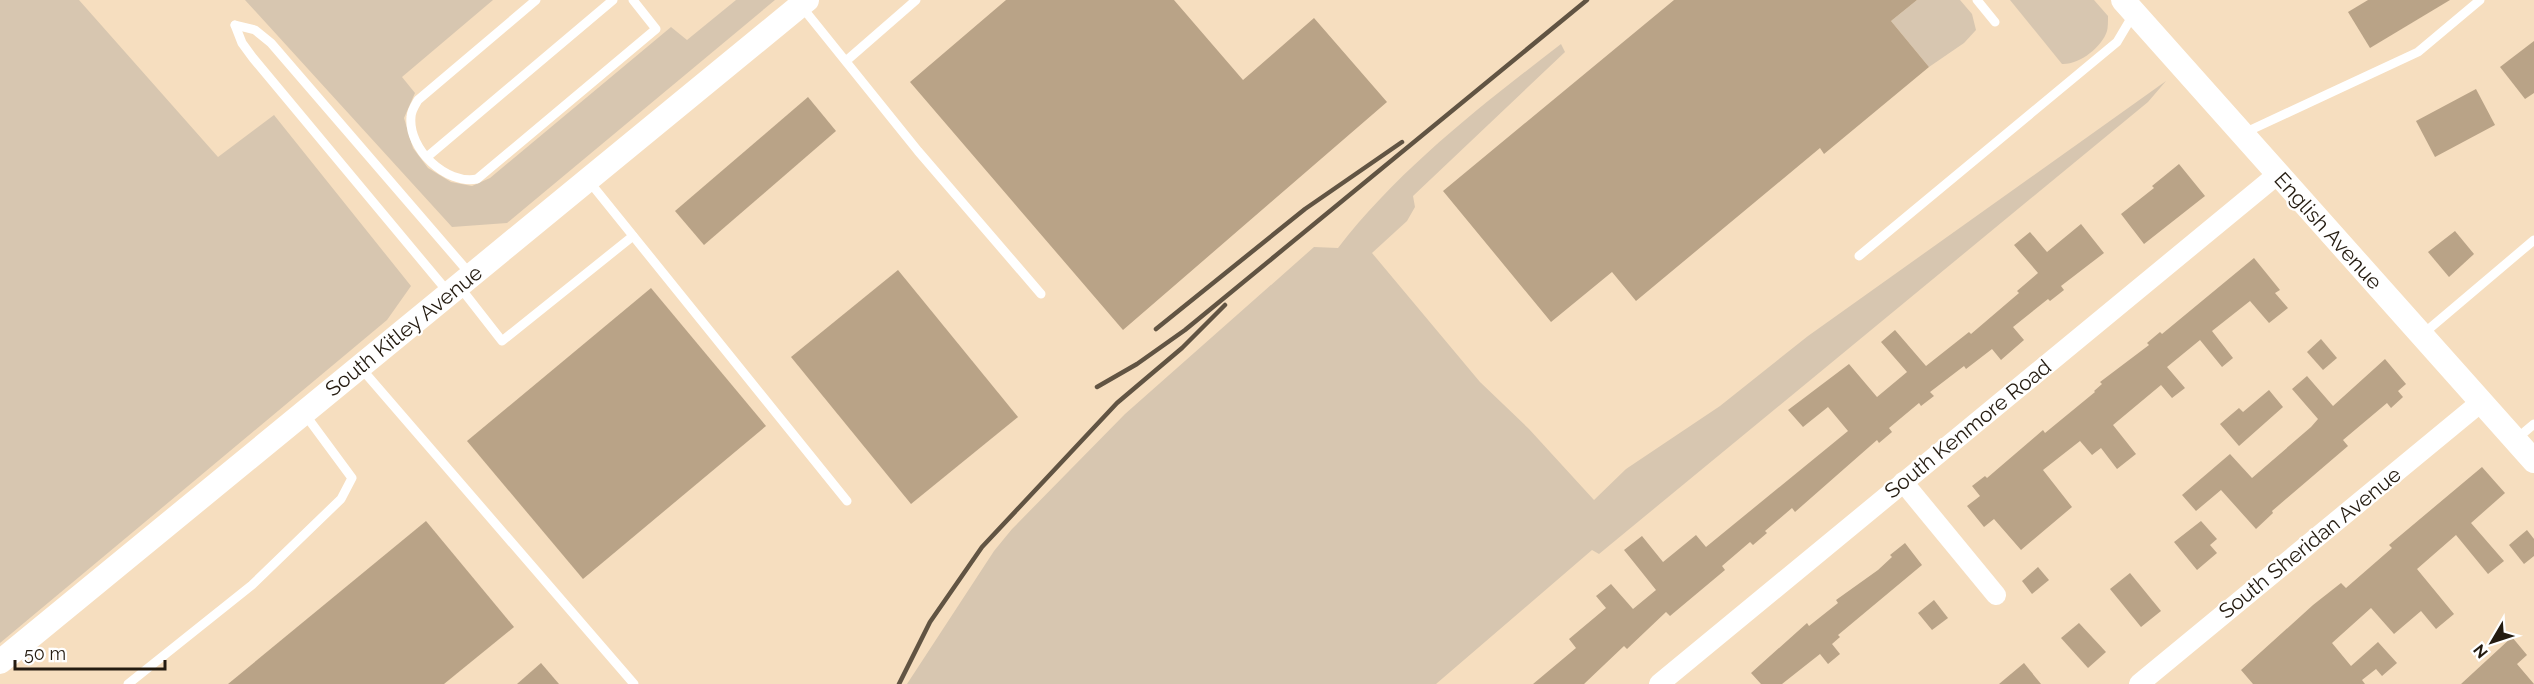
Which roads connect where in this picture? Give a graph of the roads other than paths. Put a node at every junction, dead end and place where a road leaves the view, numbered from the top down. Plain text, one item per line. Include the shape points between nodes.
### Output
1 (536, 0) edge
2 (613, 0) edge
3 (633, 0) edge
4 (916, 0) edge
5 (1977, 0) edge
6 (2480, 0) edge
7 (804, 3) edge
8 (2129, 6) edge
9 (1995, 22) dead end
10 (846, 61) junction
11 (2242, 134) junction
12 (428, 157) junction
13 (2278, 174) junction
14 (588, 180) junction
15 (633, 236) junction
16 (2534, 240) edge
17 (1859, 256) dead end
18 (460, 285) junction
19 (1041, 294) dead end
20 (2422, 335) junction
21 (360, 367) junction
22 (2481, 402) junction
23 (304, 413) junction
24 (2534, 424) edge
25 (2515, 440) junction
26 (2534, 461) edge
27 (1903, 482) junction
28 (847, 501) dead end
29 (1996, 595) dead end
30 (0, 662) edge
31 (128, 684) edge
32 (634, 684) edge
33 (1659, 684) edge
34 (2139, 684) edge

1 - 12 lane via 418,100 411,114 411,127
2 - 12 lane
3 - 12 lane via 656,29 477,179 465,181 450,176
4 - 10 lane
5 - 9 lane
6 - 11 lane via 2418,52
7 - 10 lane
7 - 14 street, South Kitley Avenue
8 - 11 street, English Avenue
8 - 17 lane via 2117,42
10 - 19 lane
11 - 13 street, English Avenue
13 - 20 street, English Avenue
13 - 27 street, South Kenmore Road
14 - 15 lane
14 - 18 street, South Kitley Avenue
15 - 18 lane via 502,341
15 - 28 lane
16 - 20 lane
18 - 18 lane via 271,43 255,30 235,25 253,58
18 - 21 street, South Kitley Avenue
20 - 22 street, English Avenue
21 - 23 street, South Kitley Avenue
21 - 32 lane
22 - 25 street, English Avenue
22 - 34 street, South Sheridan Avenue
23 - 30 street, South Kitley Avenue
23 - 31 lane via 352,478 341,499 252,585
24 - 25 lane
25 - 26 street, English Avenue
27 - 29 street
27 - 33 street, South Kenmore Road

